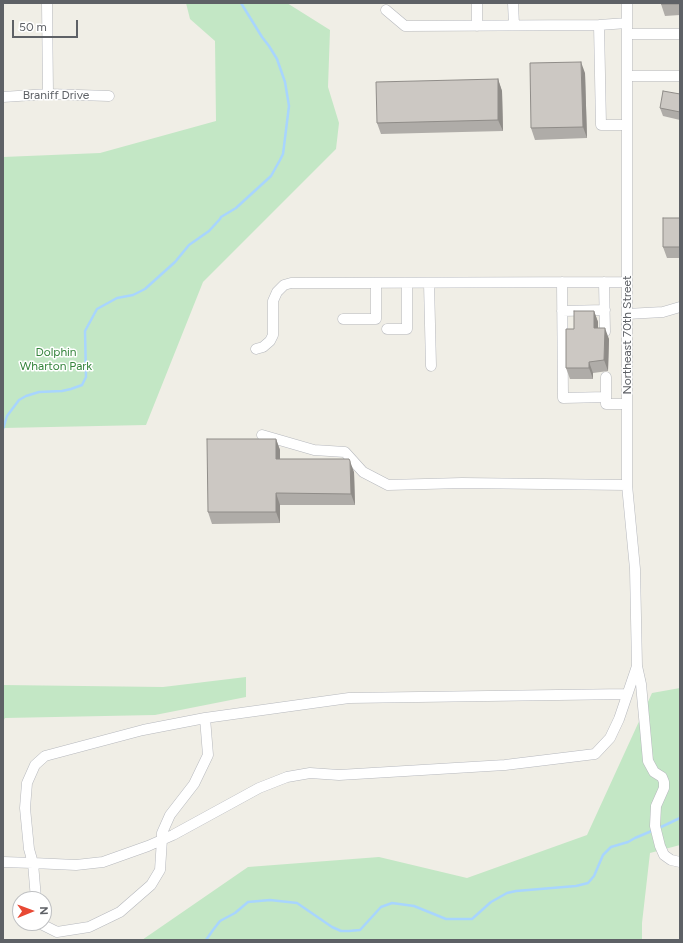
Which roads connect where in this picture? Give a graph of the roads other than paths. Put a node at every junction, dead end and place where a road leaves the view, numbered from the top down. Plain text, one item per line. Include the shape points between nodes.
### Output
1 (46, 3) edge
2 (477, 3) edge
3 (513, 3) edge
4 (627, 3) edge
5 (386, 10) dead end
6 (627, 23) junction
7 (514, 25) junction
8 (599, 25) junction
9 (477, 26) junction
10 (627, 34) junction
11 (680, 34) edge
12 (627, 76) junction
13 (680, 76) edge
14 (48, 94) junction
15 (109, 96) dead end
16 (3, 97) edge
17 (627, 124) junction
18 (562, 282) junction
19 (604, 282) junction
20 (627, 282) junction
21 (376, 283) junction
22 (407, 283) junction
23 (429, 283) junction
24 (680, 307) edge
25 (605, 310) junction
26 (562, 311) junction
27 (627, 314) junction
28 (343, 319) dead end
29 (387, 329) dead end
30 (606, 332) edge
31 (256, 349) dead end
32 (431, 366) dead end
33 (606, 377) dead end
34 (606, 397) junction
35 (627, 404) junction
36 (262, 435) dead end
37 (627, 485) junction
38 (637, 666) junction
39 (627, 694) junction
40 (206, 718) junction
41 (162, 839) junction
42 (3, 862) edge
43 (680, 862) edge
44 (33, 863) junction
45 (36, 891) edge
46 (52, 930) edge

1 - 14 street
2 - 9 street
3 - 7 street
4 - 6 street, Northeast 70th Street
5 - 9 street via 405,26
6 - 8 street
6 - 10 street, Northeast 70th Street
7 - 8 street
7 - 9 street
8 - 17 street via 601,125
10 - 11 street
10 - 12 street, Northeast 70th Street
12 - 13 street
12 - 17 street, Northeast 70th Street
14 - 15 street, Braniff Drive
14 - 16 street, Braniff Drive
17 - 20 street, Northeast 70th Street
18 - 19 street
18 - 23 street
18 - 26 street
19 - 20 street
19 - 25 street
20 - 27 street, Northeast 70th Street
21 - 22 street
21 - 28 street via 376,319
21 - 31 street via 291,283 284,286 277,292 273,302 273,335 263,347
22 - 23 street
22 - 29 street via 407,329
23 - 32 street
24 - 27 street via 663,312
25 - 26 street
25 - 30 street
26 - 34 street via 563,398
27 - 35 street, Northeast 70th Street
33 - 34 street
34 - 35 street via 606,404
35 - 37 street, Northeast 70th Street
36 - 37 street via 314,450 345,452 363,472 388,485
37 - 38 street, Northeast 70th Street via 635,569
38 - 39 street
38 - 43 street via 648,761 664,782 656,806 655,826 664,855
39 - 40 street via 350,698
39 - 41 street via 610,738 594,754 505,765 339,775 310,773 287,777 259,788
40 - 41 street via 208,754 194,784 170,815
40 - 44 street via 143,730 45,756 36,765 27,783 24,808
41 - 44 street via 103,862 76,865
41 - 46 street via 160,870 150,885 120,912 89,927 57,932
42 - 44 street
44 - 45 street

